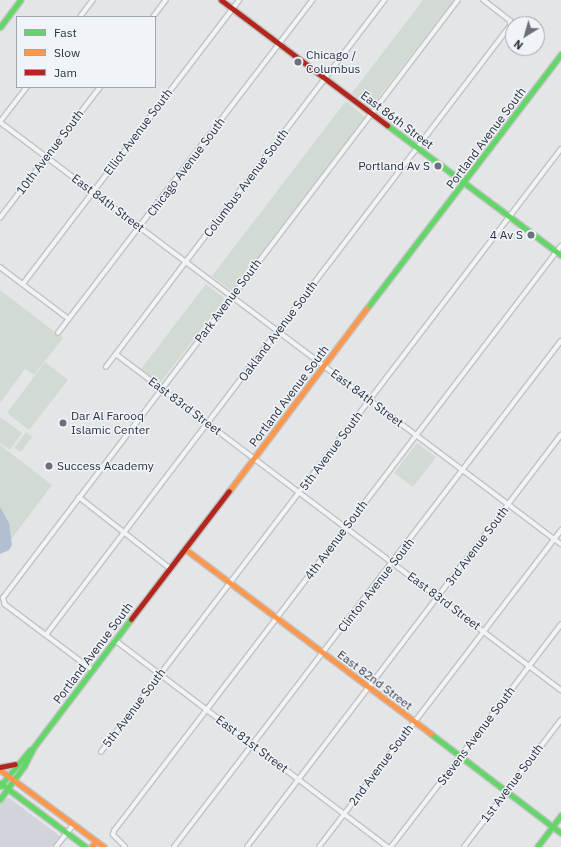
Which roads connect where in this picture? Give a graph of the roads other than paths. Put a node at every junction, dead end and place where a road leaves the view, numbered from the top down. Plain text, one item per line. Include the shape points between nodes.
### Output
1 (20, 0) edge
2 (93, 0) edge
3 (166, 0) edge
4 (221, 0) edge
5 (239, 0) edge
6 (313, 0) edge
7 (385, 0) edge
8 (483, 0) edge
9 (457, 1) edge
10 (233, 8) junction
11 (81, 16) edge
12 (154, 16) edge
13 (0, 26) edge
14 (280, 44) junction
15 (561, 54) edge
16 (326, 79) junction
17 (25, 88) edge
18 (99, 88) edge
19 (372, 113) junction
20 (0, 122) edge
21 (418, 148) junction
22 (561, 149) edge
23 (46, 157) junction
24 (465, 183) junction
25 (93, 192) junction
26 (510, 217) junction
27 (0, 218) edge
28 (139, 227) junction
29 (561, 246) edge
30 (559, 254) edge
31 (186, 262) junction
32 (0, 267) edge
33 (23, 284) junction
34 (232, 297) junction
35 (69, 318) junction
36 (278, 331) junction
37 (58, 333) dead end
38 (561, 341) edge
39 (116, 354) junction
40 (324, 366) junction
41 (106, 367) dead end
42 (162, 388) junction
43 (370, 400) junction
44 (208, 423) junction
45 (416, 435) junction
46 (561, 435) edge
47 (254, 458) junction
48 (463, 471) junction
49 (299, 492) junction
50 (80, 497) junction
51 (508, 504) junction
52 (346, 527) junction
53 (561, 530) edge
54 (124, 532) junction
55 (554, 539) junction
56 (561, 544) edge
57 (185, 549) junction
58 (393, 563) junction
59 (170, 568) junction
60 (230, 583) junction
61 (438, 597) junction
62 (276, 618) junction
63 (561, 625) edge
64 (484, 631) junction
65 (46, 635) junction
66 (115, 640) junction
67 (323, 654) junction
68 (530, 666) junction
69 (92, 670) junction
70 (160, 674) junction
71 (368, 688) junction
72 (561, 690) edge
73 (207, 710) junction
74 (561, 720) edge
75 (414, 722) junction
76 (253, 744) junction
77 (33, 748) junction
78 (101, 752) dead end
79 (460, 757) junction
80 (20, 759) junction
81 (0, 767) edge
82 (0, 770) edge
83 (8, 776) junction
84 (299, 779) junction
85 (14, 780) junction
86 (0, 784) edge
87 (8, 789) junction
88 (506, 792) junction
89 (0, 799) edge
90 (344, 814) junction
91 (561, 815) edge
92 (74, 824) junction
93 (552, 827) junction
94 (67, 833) junction
95 (561, 833) edge
96 (96, 841) junction
97 (56, 847) edge
98 (86, 847) edge
99 (91, 847) edge
100 (104, 847) edge
101 (125, 847) edge
102 (174, 847) edge
103 (247, 847) edge
104 (319, 847) edge
105 (390, 847) edge
106 (464, 847) edge
107 (537, 847) edge

1 - 13 main road
2 - 11 street
3 - 12 street
4 - 10 main road, East 86th Street
5 - 10 street, Elliot Avenue South
6 - 14 street, Chicago Avenue South
7 - 16 street, Columbus Avenue South
8 - 21 street, Oakland Avenue South via 510,21 510,26
9 - 19 street, Park Avenue South
10 - 14 main road, East 86th Street
10 - 25 street, Elliot Avenue South
14 - 16 main road, East 86th Street
14 - 28 street, Chicago Avenue South
15 - 24 main road, Portland Avenue South
16 - 19 main road, East 86th Street
16 - 31 street, Columbus Avenue South
17 - 20 street
18 - 23 street, 10th Avenue South
19 - 21 main road, East 86th Street
19 - 34 street, Park Avenue South
20 - 23 street, East 84th Street
21 - 24 main road, East 86th Street
21 - 36 street, Oakland Avenue South
22 - 26 street, 5th Avenue South
23 - 25 street, East 84th Street
23 - 27 street, 10th Avenue South
24 - 26 main road, East 86th Street
24 - 40 main road, Portland Avenue South
25 - 28 street, East 84th Street
25 - 33 street, Elliot Avenue South
26 - 30 main road, East 86th Street
26 - 43 street, 5th Avenue South
28 - 31 street, East 84th Street
28 - 35 street, Chicago Avenue South
29 - 30 street, 4th Avenue South
30 - 45 street, 4th Avenue South
31 - 34 street, East 84th Street
31 - 39 street, Columbus Avenue South
32 - 33 street
33 - 35 street
34 - 36 street, East 84th Street
34 - 42 street, Park Avenue South
35 - 37 street, Chicago Avenue South
36 - 40 street, East 84th Street
36 - 44 street, Oakland Avenue South
38 - 48 street, Clinton Avenue South
39 - 41 street, Columbus Avenue South
39 - 42 street, East 83rd Street
40 - 43 street, East 84th Street
40 - 47 main road, Portland Avenue South
42 - 44 street, East 83rd Street
42 - 50 street, Park Avenue South
43 - 45 street, East 84th Street
43 - 49 street, 5th Avenue South
44 - 47 street, East 83rd Street
44 - 54 street, Oakland Avenue South
45 - 48 street, East 84th Street
45 - 52 street, 4th Avenue South
46 - 51 street, 3rd Avenue South
47 - 49 street, East 83rd Street
47 - 57 main road, Portland Avenue South
48 - 51 street, East 84th Street
48 - 58 street, Clinton Avenue South
49 - 52 street, East 83rd Street
49 - 60 street, 5th Avenue South
50 - 54 street
50 - 65 street, Park Avenue South via 5,595 3,602
51 - 55 street, East 84th Street
51 - 61 street, 3rd Avenue South
52 - 58 street, East 83rd Street
52 - 62 street, 4th Avenue South
53 - 55 street, 2nd Avenue South
54 - 59 street
54 - 65 street, Oakland Avenue South
55 - 56 street, East 84th Street
55 - 64 street, 2nd Avenue South
57 - 59 main road, Portland Avenue South
57 - 60 main road, East 82nd Street
58 - 61 street, East 83rd Street
58 - 67 street, Clinton Avenue South
59 - 66 main road, Portland Avenue South
60 - 62 main road, East 82nd Street
60 - 70 street, 5th Avenue South
61 - 64 street, East 83rd Street
61 - 71 street, 3rd Avenue South
62 - 67 main road, East 82nd Street
62 - 73 street, 4th Avenue South
63 - 68 street, Stevens Avenue South
64 - 68 street, East 83rd Street
64 - 75 street, 2nd Avenue South
65 - 69 street
66 - 69 main road, Portland Avenue South
66 - 70 street, East 81st Street
67 - 71 main road, East 82nd Street
67 - 76 street, Clinton Avenue South
68 - 72 street, East 83rd Street
68 - 79 street, Stevens Avenue South
69 - 77 main road, Portland Avenue South
70 - 73 street, East 81st Street
70 - 78 street, 5th Avenue South
71 - 75 main road, East 82nd Street
71 - 84 street, 3rd Avenue South
73 - 76 street, East 81st Street
73 - 101 street, 4th Avenue South via 113,835
74 - 88 street, 1st Avenue South
75 - 79 main road, East 82nd Street
75 - 90 street, 2nd Avenue South
76 - 84 street, East 81st Street
76 - 102 street, Clinton Avenue South
77 - 80 main road, Portland Avenue South
77 - 85 main road, Portland Avenue South
79 - 88 main road, East 82nd Street
79 - 105 street, Stevens Avenue South
80 - 81 main road via 13,765
80 - 83 main road, Portland Avenue South
82 - 83 main road
83 - 85 main road
83 - 86 main road, Portland Avenue South
84 - 90 street, East 81st Street
84 - 103 street, 3rd Avenue South
85 - 87 main road, Portland Avenue South
85 - 92 main road
86 - 87 main road
87 - 89 main road, Portland Avenue South
87 - 94 main road
88 - 93 main road, East 82nd Street
88 - 106 street, 1st Avenue South
90 - 104 street, 2nd Avenue South
90 - 105 street, East 81st Street
91 - 93 main road
92 - 94 street
92 - 96 main road
93 - 95 main road, East 82nd Street
93 - 107 main road
94 - 97 street
94 - 98 main road
96 - 99 main road
96 - 100 main road

